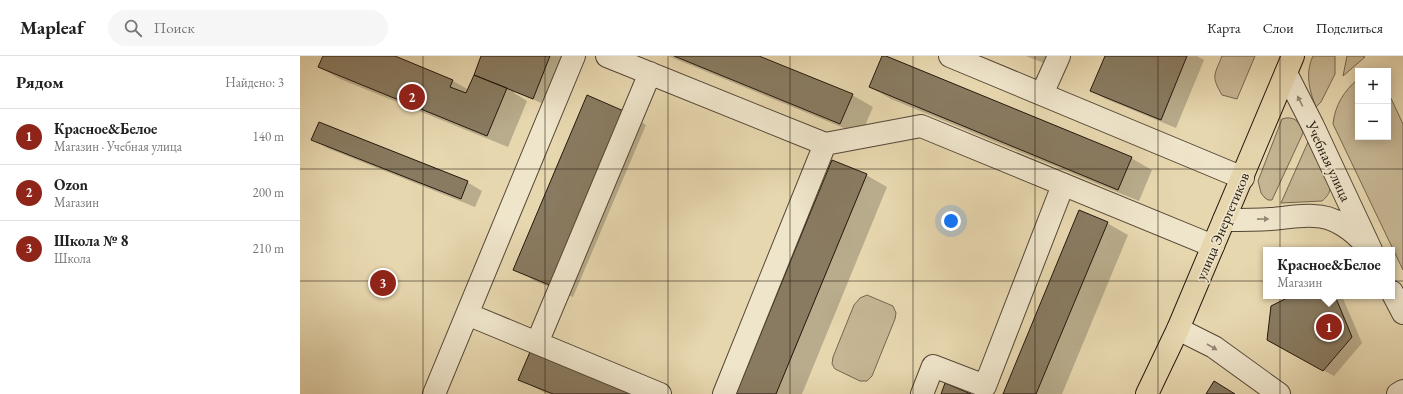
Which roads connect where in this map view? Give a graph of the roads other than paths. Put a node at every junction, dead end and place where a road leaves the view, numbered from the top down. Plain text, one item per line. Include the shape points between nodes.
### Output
1 (574, 56) edge
2 (607, 56) edge
3 (950, 56) edge
4 (1059, 56) edge
5 (1289, 65) edge
6 (650, 73) junction
7 (1042, 94) junction
8 (825, 144) junction
9 (1242, 178) junction
10 (1063, 185) junction
11 (1224, 220) junction
12 (1213, 246) junction
13 (1368, 247) edge
14 (1370, 247) edge
15 (1395, 298) edge
16 (1403, 313) edge
17 (467, 314) junction
18 (1178, 329) junction
19 (537, 343) junction
20 (1403, 391) edge
21 (434, 394) edge
22 (660, 394) edge
23 (724, 394) edge
24 (922, 394) edge
25 (1147, 394) edge
26 (1279, 394) edge
27 (1398, 394) edge

1 - 17 street
2 - 6 street
3 - 7 street
4 - 7 street
5 - 9 main road, улица Энергетиков
14 -> 5 street, Учебная улица via 1313,126
6 - 8 street
6 - 19 street
7 - 9 street
8 - 10 street via 921,126
8 - 23 street
9 - 11 main road, улица Энергетиков
10 - 12 street
10 - 24 street via 985,386 933,366
11 - 12 main road, улица Энергетиков
11 -> 13 street via 1325,217 1351,231
12 - 18 main road, улица Энергетиков
15 - 16 street
17 - 19 street
17 - 21 street
18 - 25 main road, улица Энергетиков
18 -> 26 street via 1214,348
19 - 22 street
20 - 27 street

